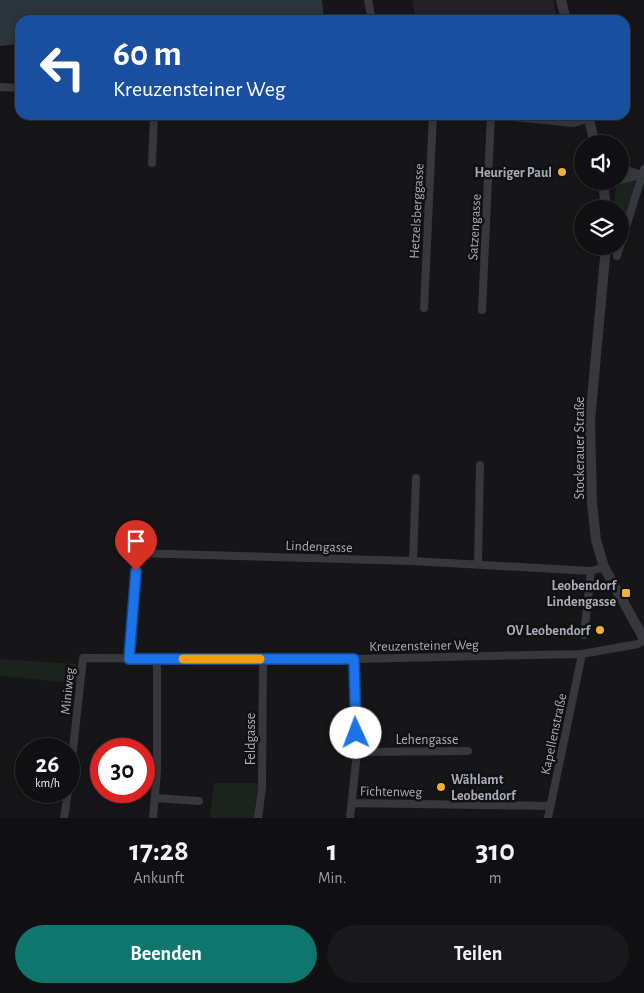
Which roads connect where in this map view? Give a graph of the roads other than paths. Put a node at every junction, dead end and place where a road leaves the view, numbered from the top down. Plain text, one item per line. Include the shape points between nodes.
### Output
1 (368, 0) edge
2 (561, 0) edge
3 (371, 15) edge
4 (565, 15) edge
5 (0, 87) edge
6 (15, 88) edge
7 (154, 120) edge
8 (433, 120) edge
9 (493, 120) edge
10 (544, 120) edge
11 (580, 120) edge
12 (590, 120) edge
13 (593, 135) edge
14 (152, 163) dead end
15 (629, 170) edge
16 (643, 172) edge
17 (629, 177) edge
18 (605, 255) edge
19 (617, 256) dead end
20 (424, 308) dead end
21 (482, 310) dead end
22 (480, 466) dead end
23 (416, 478) dead end
24 (413, 561) junction
25 (478, 564) junction
26 (604, 567) junction
27 (591, 571) junction
28 (584, 635) dead end
29 (644, 640) edge
30 (582, 654) junction
31 (83, 658) joint
32 (129, 659) junction
33 (263, 659) junction
34 (354, 659) junction
35 (157, 660) junction
36 (74, 738) edge
37 (468, 751) dead end
38 (357, 752) junction
39 (155, 798) joint
40 (199, 801) dead end
41 (66, 803) edge
42 (154, 803) edge
43 (352, 803) junction
44 (550, 806) junction
45 (64, 818) edge
46 (153, 818) edge
47 (258, 818) edge
48 (350, 818) edge
49 (548, 818) edge

1 - 3 street
2 - 4 street
5 - 6 street
7 - 14 street
8 - 20 street, Hetzelsberggasse
9 - 21 street, Satzengasse
10 - 11 street via 574,123
12 - 13 street
15 - 16 street
16 - 17 street
16 - 19 street
18 - 26 street, Stockerauer Straße via 590,441 596,540
22 - 25 street
23 - 24 street
24 - 25 street, Lindengasse
24 - 32 street, Lindengasse via 137,553
25 - 27 street, Lindengasse
26 - 27 street, Lindengasse
26 - 29 street, Stockerauer Straße
27 - 28 street
29 - 30 street, Kreuzensteiner Weg via 638,644
30 - 34 street, Kreuzensteiner Weg
30 - 44 street, Kapellenstraße
31 - 32 street, Kreuzensteiner Weg
31 - 36 street, Miniweg
32 - 35 street, Kreuzensteiner Weg
33 - 34 street, Kreuzensteiner Weg
33 - 35 street, Kreuzensteiner Weg
33 - 47 street, Feldgasse via 262,788
34 - 38 street
35 - 39 street
37 - 38 street, Lehengasse
38 - 43 street
39 - 40 street
41 - 45 street
42 - 46 street
43 - 44 street, Fichtenweg
43 - 48 street
44 - 49 street, Kapellenstraße

